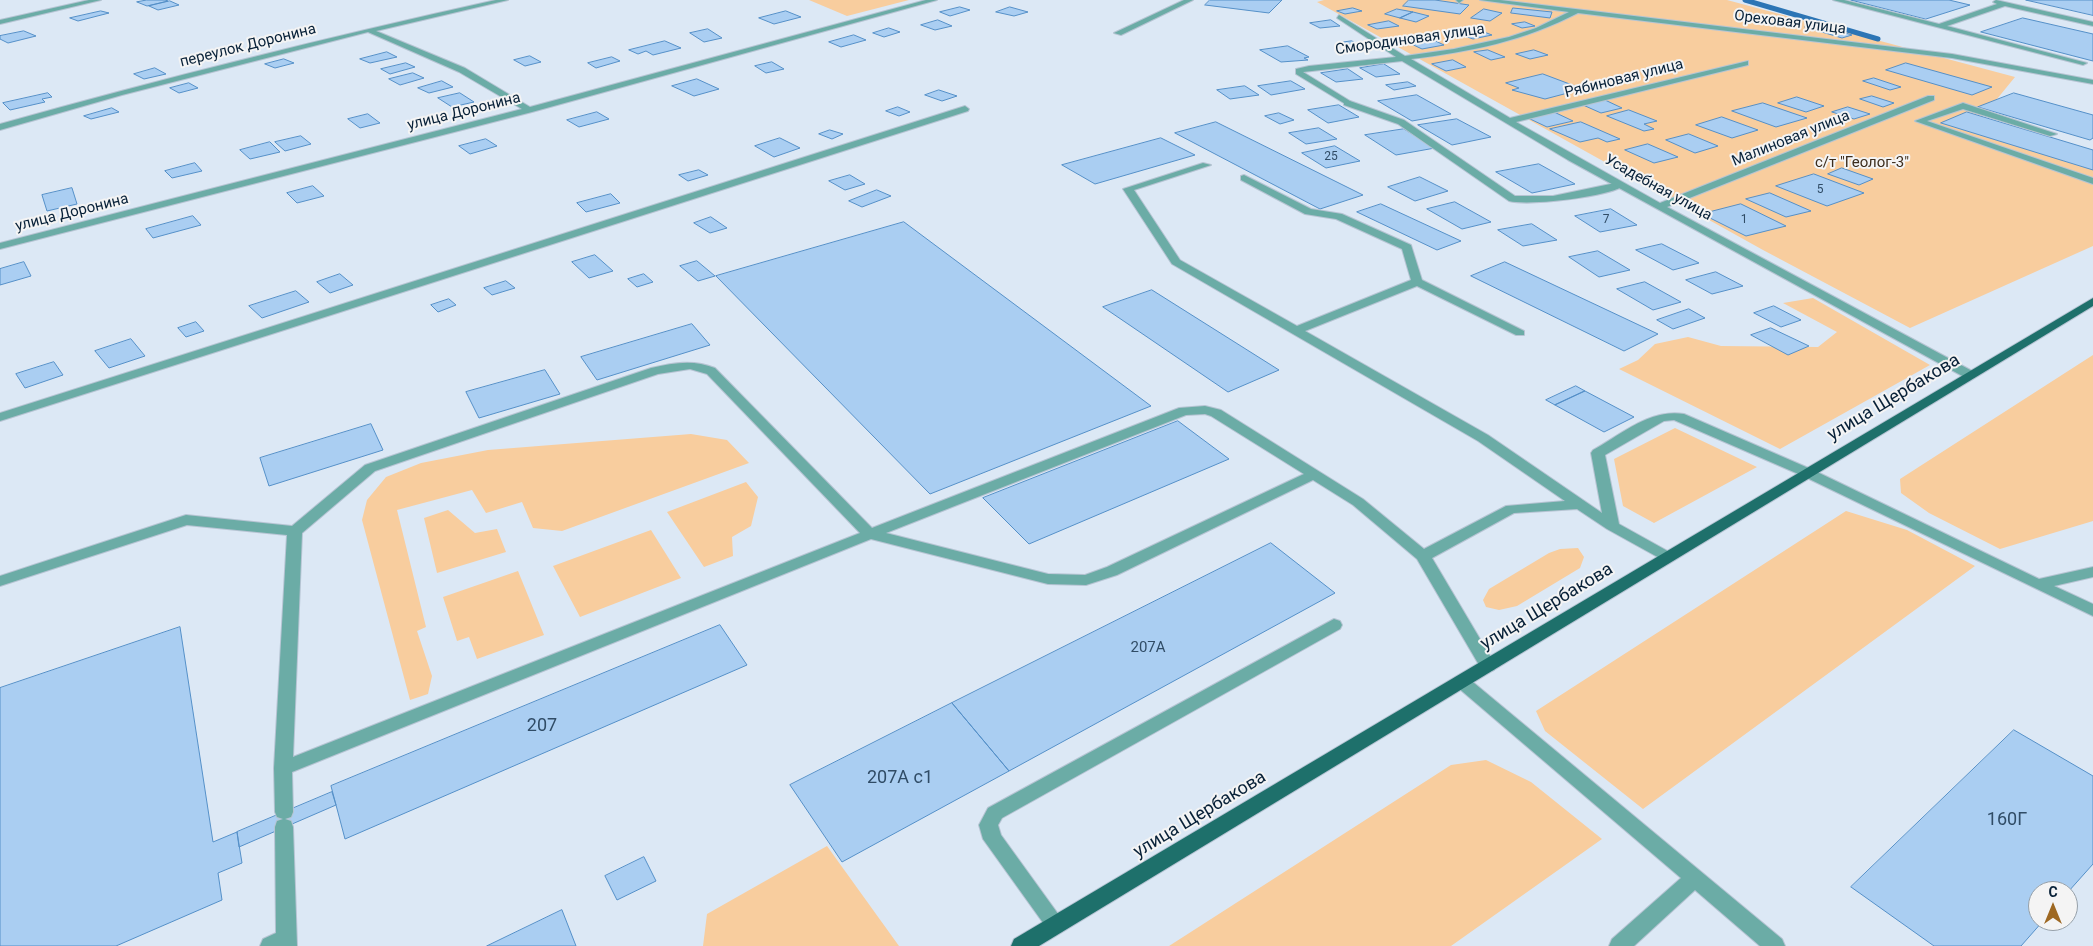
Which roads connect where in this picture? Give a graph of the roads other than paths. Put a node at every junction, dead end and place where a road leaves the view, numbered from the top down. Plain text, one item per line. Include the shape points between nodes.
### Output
1 (98, 0) edge
2 (505, 0) edge
3 (934, 0) edge
4 (1190, 0) edge
5 (1483, 0) edge
6 (1836, 0) edge
7 (1988, 0) edge
8 (2004, 4) junction
9 (1578, 11) junction
10 (1339, 17) dead end
11 (0, 22) edge
12 (2093, 24) edge
13 (1939, 26) junction
14 (369, 30) junction
15 (1118, 33) dead end
16 (1402, 58) junction
17 (1745, 63) dead end
18 (2083, 63) dead end
19 (2093, 82) edge
20 (1931, 98) dead end
21 (965, 109) dead end
22 (529, 110) junction
23 (1510, 121) junction
24 (0, 127) edge
25 (2052, 134) dead end
26 (1206, 165) dead end
27 (1244, 178) dead end
28 (2093, 181) edge
29 (1620, 185) junction
30 (1661, 206) junction
31 (0, 246) edge
32 (1417, 282) junction
33 (2093, 301) edge
34 (1296, 331) junction
35 (1520, 333) dead end
36 (1970, 375) junction
37 (0, 417) edge
38 (1808, 473) junction
39 (1315, 474) junction
40 (1579, 504) junction
41 (1612, 526) junction
42 (295, 531) junction
43 (870, 534) junction
44 (1423, 556) junction
45 (1668, 557) junction
46 (2093, 572) edge
47 (0, 581) edge
48 (2038, 584) junction
49 (2093, 611) edge
50 (1334, 625) dead end
51 (1488, 666) junction
52 (1462, 682) junction
53 (283, 768) junction
54 (1695, 878) junction
55 (1056, 925) junction
56 (281, 943) edge
57 (1021, 946) edge
58 (1619, 946) edge
59 (1776, 946) edge

1 - 11 street
2 - 14 street, переулок Доронина
3 - 22 street, улица Доронина
4 - 15 street
5 - 9 street, Ореховая улица
6 - 13 street
7 - 8 street
8 - 12 street
8 - 13 street
9 - 16 street, Смородиновая улица via 1541,29 1499,42
9 - 19 street, Ореховая улица via 1952,56
10 - 16 street, Усадебная улица
13 - 18 street
14 - 22 street via 462,70
14 - 24 street, переулок Доронина via 118,93
16 - 23 street, Усадебная улица
16 - 29 street, Смородиновая улица via 1299,71 1348,103 1401,122 1512,199 1550,199
17 - 23 street, Рябиновая улица
20 - 30 street, Малиновая улица
21 - 37 street
22 - 31 street, улица Доронина
23 - 29 street, Усадебная улица
25 - 28 street via 1963,106 1919,122
26 - 34 street via 1128,189 1176,262
27 - 32 street via 1309,212 1338,216 1407,247
29 - 30 street, Усадебная улица
30 - 36 street, Усадебная улица
32 - 34 street
32 - 35 street
33 - 36 main road, улица Щербакова
34 - 40 street via 1483,438
36 - 38 main road, улица Щербакова
38 - 41 street via 1684,418 1661,417 1598,453
38 - 45 main road, улица Щербакова
38 - 48 street
39 - 43 street via 1112,571 1086,580 1048,579
39 - 43 street via 1216,413 1194,409
39 - 44 street via 1358,502
40 - 41 street
40 - 44 street via 1511,508
41 - 45 street
42 - 43 street via 370,468 655,371 699,365 711,371
42 - 47 street via 186,520
42 - 53 street
43 - 53 street
44 - 51 street
45 - 51 main road, улица Щербакова
46 - 48 street
48 - 49 street
50 - 55 street via 995,813 988,825 993,839
51 - 52 main road, улица Щербакова
52 - 54 street
52 - 55 main road, улица Щербакова
53 - 56 street
54 - 58 street
54 - 59 street
55 - 57 main road, улица Щербакова

